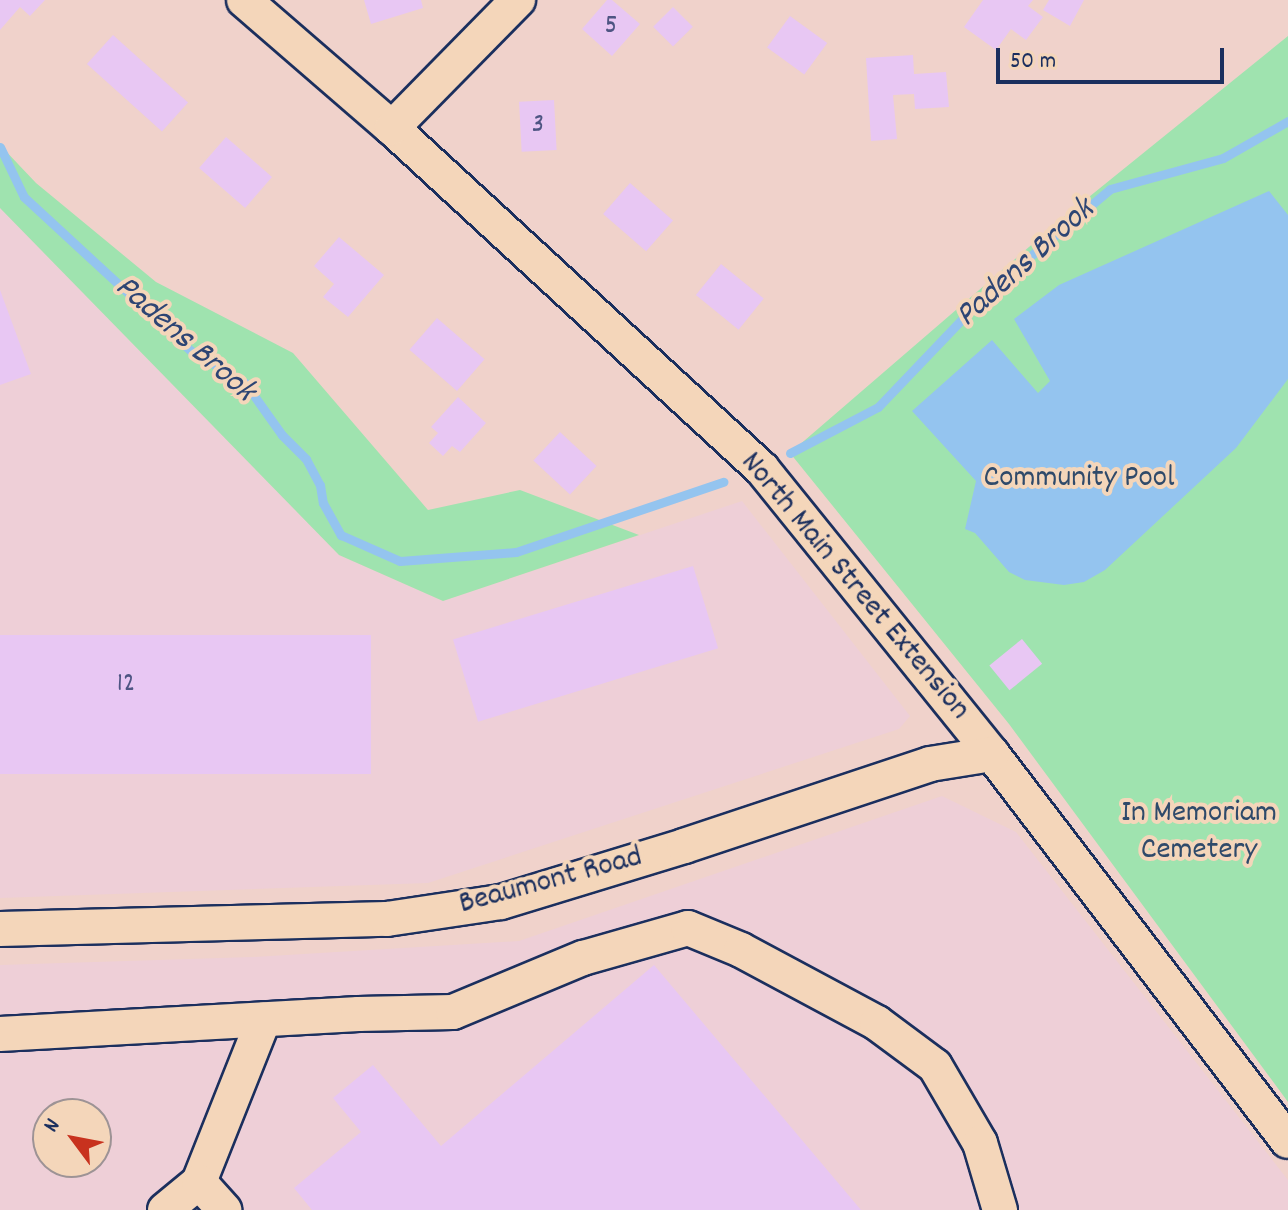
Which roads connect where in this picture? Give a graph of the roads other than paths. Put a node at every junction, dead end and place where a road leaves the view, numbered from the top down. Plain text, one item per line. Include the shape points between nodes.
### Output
1 (244, 0) edge
2 (518, 0) edge
3 (392, 128) junction
4 (992, 754) junction
5 (0, 929) edge
6 (264, 1019) junction
7 (0, 1034) edge
8 (1288, 1141) edge
9 (199, 1182) junction
10 (165, 1210) edge
11 (224, 1210) edge
12 (1000, 1210) edge

1 - 3 street, North Main Street Extension
2 - 3 street
3 - 4 street, North Main Street Extension via 762,469
4 - 5 street, Beaumont Road via 930,764 501,902 387,919
4 - 8 street, North Main Street Extension
6 - 7 street
6 - 9 street
6 - 12 street via 453,1012 583,958 688,928 741,950 877,1023 935,1066 980,1143
9 - 10 street
9 - 11 street

